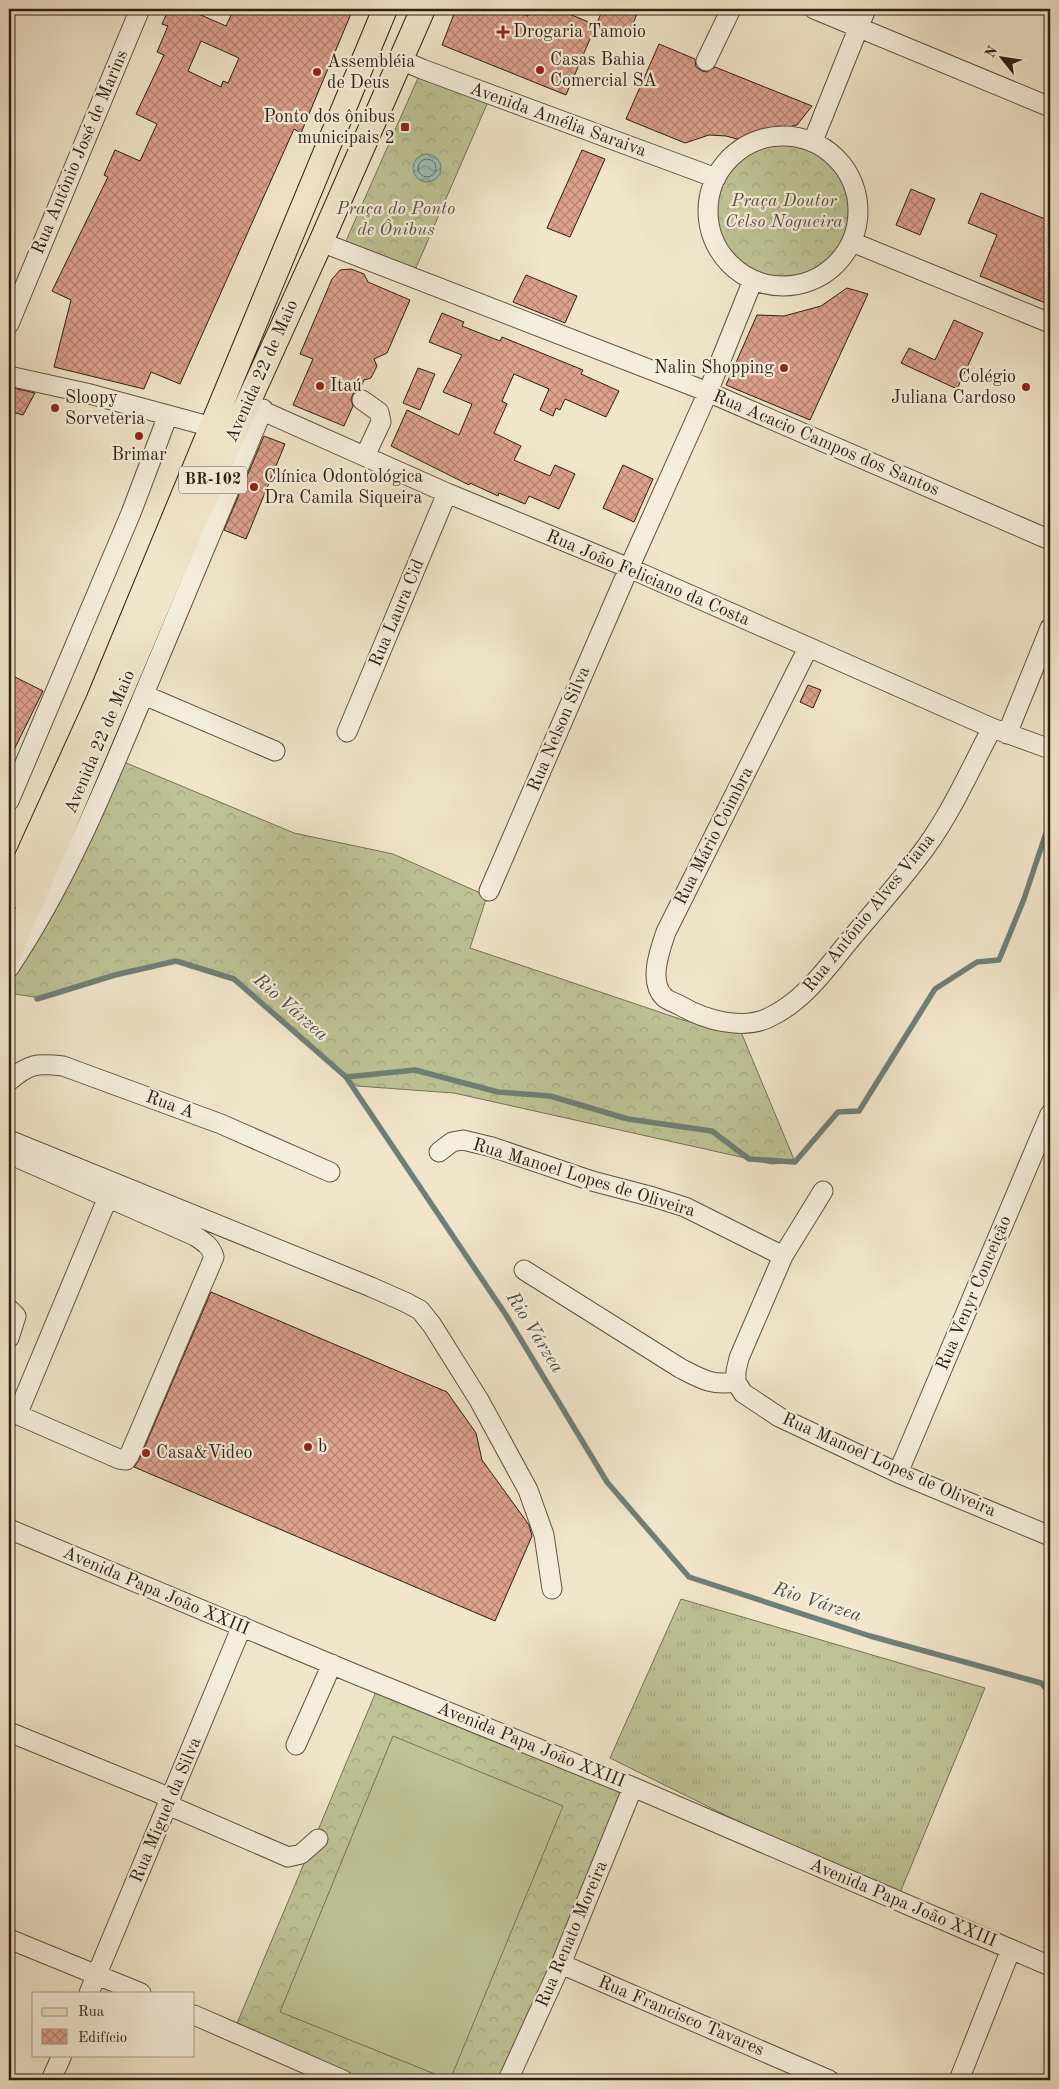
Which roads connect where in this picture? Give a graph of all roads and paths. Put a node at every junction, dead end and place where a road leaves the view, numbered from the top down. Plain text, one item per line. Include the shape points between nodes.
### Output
1 (140, 9) edge
2 (385, 9) edge
3 (423, 9) edge
4 (730, 9) edge
5 (814, 9) edge
6 (866, 9) edge
7 (858, 27) junction
8 (401, 60) junction
9 (706, 61) dead end
10 (1050, 107) edge
11 (813, 141) junction
12 (716, 178) junction
13 (321, 242) junction
14 (852, 242) junction
15 (753, 280) junction
16 (1050, 323) edge
17 (9, 324) edge
18 (9, 376) edge
19 (708, 392) junction
20 (362, 400) dead end
21 (255, 406) junction
22 (168, 415) junction
23 (212, 427) junction
24 (365, 456) junction
25 (447, 493) junction
26 (1050, 540) edge
27 (628, 568) junction
28 (1050, 628) edge
29 (808, 648) junction
30 (144, 695) junction
31 (999, 731) junction
32 (347, 732) dead end
33 (1050, 749) edge
34 (274, 751) dead end
35 (9, 802) edge
36 (489, 891) dead end
37 (9, 897) edge
38 (9, 954) edge
39 (9, 968) edge
40 (694, 1014) joint
41 (9, 1081) edge
42 (1050, 1114) edge
43 (9, 1140) edge
44 (440, 1152) dead end
45 (9, 1154) edge
46 (330, 1172) dead end
47 (823, 1191) dead end
48 (108, 1197) junction
49 (783, 1256) junction
50 (524, 1270) dead end
51 (9, 1309) edge
52 (9, 1338) edge
53 (736, 1382) junction
54 (13, 1413) edge
55 (898, 1473) junction
56 (9, 1529) edge
57 (1050, 1536) edge
58 (552, 1589) dead end
59 (242, 1626) junction
60 (332, 1664) junction
61 (9, 1732) edge
62 (296, 1746) dead end
63 (633, 1786) junction
64 (169, 1801) junction
65 (318, 1840) dead end
66 (9, 1939) edge
67 (1011, 1949) junction
68 (561, 1964) junction
69 (1050, 1966) edge
70 (97, 1974) junction
71 (89, 1992) edge
72 (139, 1992) edge
73 (195, 2015) edge
74 (62, 2056) edge
75 (51, 2080) edge
76 (343, 2080) edge
77 (508, 2080) edge
78 (829, 2080) edge
79 (959, 2080) edge

1 - 17 street, Rua Antônio José de Marins
2 - 23 main road, Avenida 22 de Maio / BR-102
3 - 8 main road, Avenida 22 de Maio / BR-102
4 - 9 street
5 - 7 street
6 - 7 street
7 - 10 street
7 - 11 street
8 - 12 street, Avenida Amélia Saraiva
8 - 13 main road, Avenida 22 de Maio / BR-102
11 - 12 street via 776,136 752,143 731,157
11 - 14 street via 840,161 850,176 859,209
12 - 15 street via 708,207 713,237 729,263
13 - 19 street, Rua Acacio Campos dos Santos
13 - 21 main road, Avenida 22 de Maio / BR-102
14 - 15 street via 835,266 810,282 782,287
14 - 16 street
15 - 19 street, Rua Nelson Silva
18 - 22 street
19 - 26 street, Rua Acacio Campos dos Santos
19 - 27 street, Rua Nelson Silva
20 - 24 street via 379,412 381,422
21 - 24 street, Rua João Feliciano da Costa
21 - 30 street, Avenida 22 de Maio
21 - 38 main road, Avenida 22 de Maio / BR-102 via 186,539
22 - 23 street
22 - 35 street via 131,513
23 - 37 main road, Avenida 22 de Maio / BR-102 via 98,701
24 - 25 street, Rua João Feliciano da Costa
25 - 27 street, Rua João Feliciano da Costa
25 - 32 street, Rua Laura Cid
27 - 29 street, Rua João Feliciano da Costa
27 - 36 street, Rua Nelson Silva
28 - 31 street, Rua Antônio Alves Viana
29 - 31 street, Rua João Feliciano da Costa
29 - 40 street, Rua Mário Coimbra via 666,932 656,981 664,997
30 - 34 street
30 - 39 street, Avenida 22 de Maio via 65,874
31 - 33 street, Rua João Feliciano da Costa
31 - 40 street, Rua Antônio Alves Viana via 927,846 811,987 780,1011 747,1024
41 - 46 street, Rua A via 23,1070 42,1064 63,1066 221,1124
42 - 55 street, Rua Venyr Conceição
43 - 58 street via 362,1283 420,1310 479,1400 528,1490 544,1536
44 - 49 street, Rua Manoel Lopes de Oliveira via 452,1142 463,1140 492,1147 592,1181 685,1207
45 - 48 street
47 - 49 street
48 - 54 street
48 - 54 street via 206,1243 214,1257 144,1423 129,1456 126,1460 119,1460
49 - 53 street via 739,1358
50 - 53 street via 680,1368 708,1382 721,1385
51 - 52 street via 16,1316
53 - 55 street, Rua Manoel Lopes de Oliveira via 743,1393 779,1416
55 - 57 street, Rua Manoel Lopes de Oliveira
56 - 59 street, Avenida Papa João XXIII
59 - 60 street, Avenida Papa João XXIII
59 - 64 street, Rua Miguel da Silva
60 - 62 street
60 - 63 street, Avenida Papa João XXIII
61 - 64 street
63 - 67 street, Avenida Papa João XXIII
63 - 68 street, Rua Renato Moreira
64 - 65 street via 288,1857 301,1854
64 - 70 street, Rua Miguel da Silva
66 - 70 street
67 - 69 street, Avenida Papa João XXIII
67 - 79 street
68 - 77 street, Rua Renato Moreira
68 - 78 street, Rua Francisco Tavares
70 - 71 street, Rua Miguel da Silva
70 - 72 street
73 - 76 street
74 - 75 street

